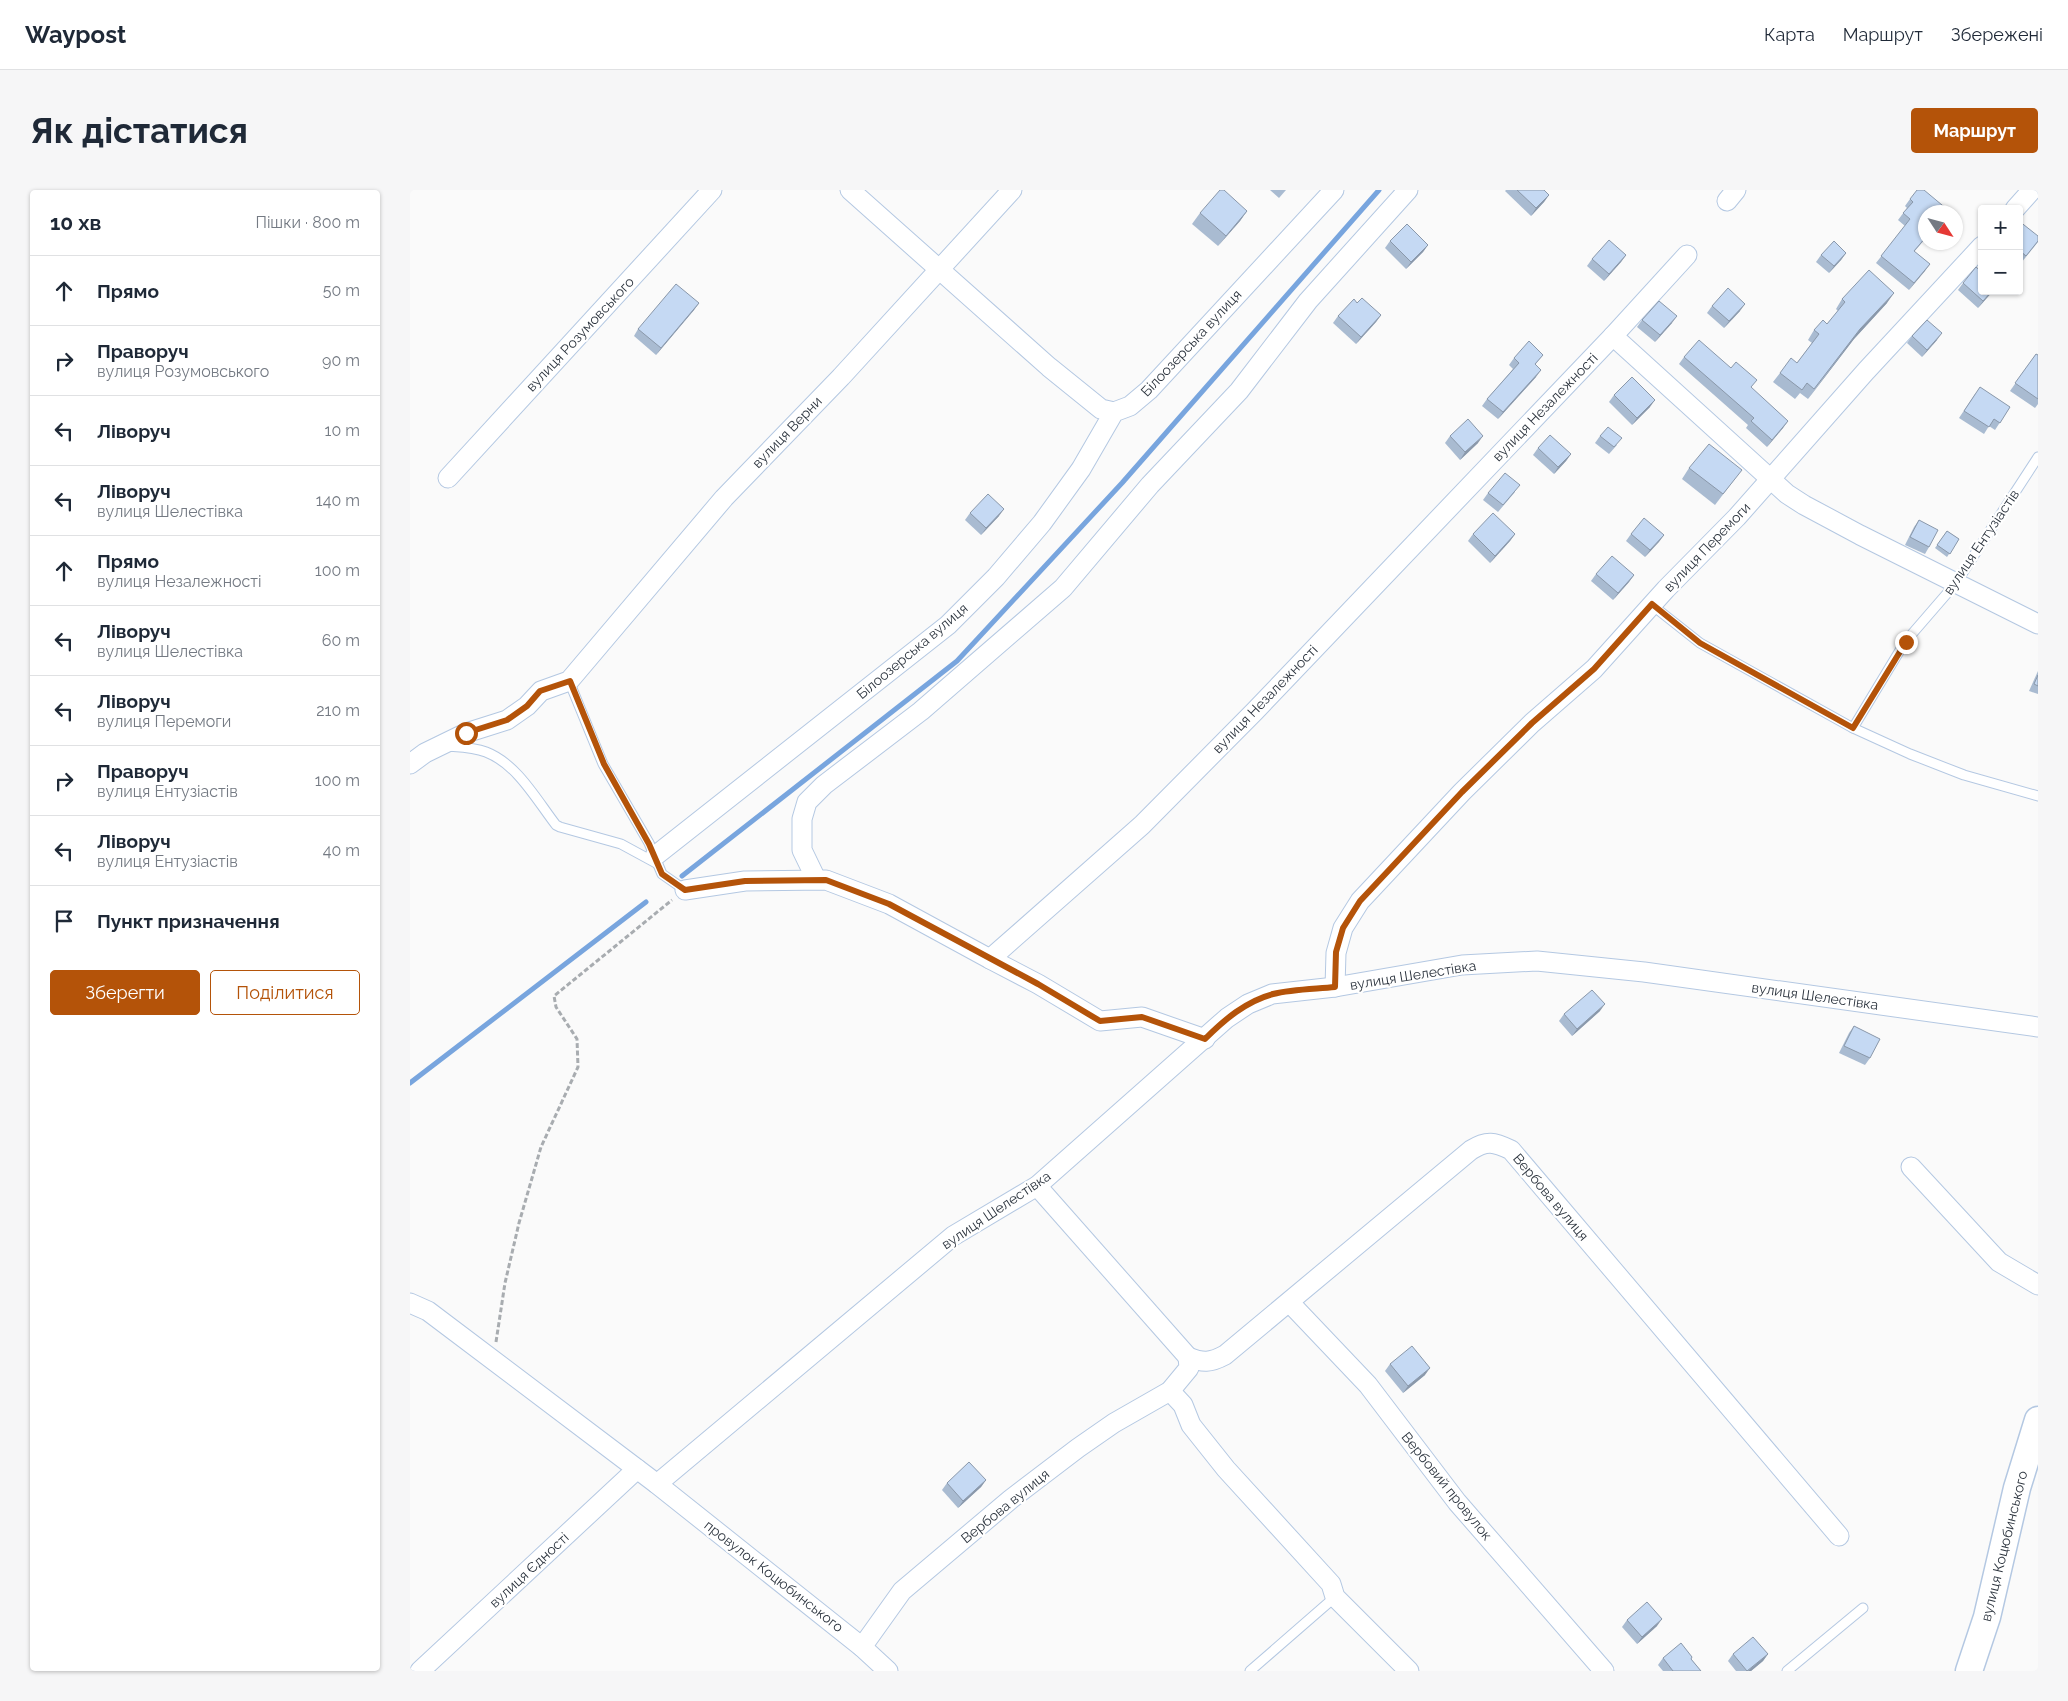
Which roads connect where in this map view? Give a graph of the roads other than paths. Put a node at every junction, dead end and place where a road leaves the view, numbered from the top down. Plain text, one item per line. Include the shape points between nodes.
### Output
1 (712, 190) edge
2 (850, 190) edge
3 (1012, 190) edge
4 (1334, 190) edge
5 (1408, 190) edge
6 (2032, 190) edge
7 (2019, 205) edge
8 (1978, 250) edge
9 (1687, 255) dead end
10 (940, 270) junction
11 (1613, 336) junction
12 (1114, 412) junction
13 (2038, 457) edge
14 (448, 478) dead end
15 (1770, 479) junction
16 (1956, 583) junction
17 (1652, 604) junction
18 (2038, 624) edge
19 (570, 681) junction
20 (1853, 728) junction
21 (440, 746) junction
22 (410, 764) edge
23 (2038, 796) edge
24 (658, 865) junction
25 (816, 879) junction
26 (685, 890) joint
27 (990, 959) junction
28 (1335, 987) junction
29 (2038, 1027) edge
30 (1205, 1039) junction
31 (1911, 1167) dead end
32 (1037, 1186) junction
33 (2038, 1285) edge
34 (410, 1303) edge
35 (1290, 1303) junction
36 (1188, 1357) junction
37 (1170, 1391) junction
38 (2038, 1420) edge
39 (637, 1469) junction
40 (657, 1484) junction
41 (1839, 1536) dead end
42 (1335, 1597) junction
43 (1863, 1608) dead end
44 (862, 1647) junction
45 (444, 1649) junction
46 (420, 1671) edge
47 (444, 1671) edge
48 (888, 1671) edge
49 (1250, 1671) edge
50 (1409, 1671) edge
51 (1604, 1671) edge
52 (1787, 1671) edge
53 (1969, 1671) edge

1 - 14 street, вулиця Розумовського
2 - 10 street
3 - 10 street, вулиця Верни
4 - 12 street, Білоозерська вулиця via 1150,390 1130,406
5 - 25 street via 1308,301 1239,391 1150,485 1063,588 921,711 824,785 807,802 802,819 802,850
6 - 7 street
8 - 15 street, вулиця Перемоги
9 - 11 street, вулиця Незалежності
10 - 12 street via 1093,403
10 - 19 street, вулиця Верни via 724,498
11 - 15 street
11 - 27 street, вулиця Незалежності via 1155,811
12 - 24 street, Білоозерська вулиця via 1081,469 1042,522 996,577 948,625
13 - 16 lane, вулиця Ентузіастів
15 - 16 street via 1804,505
15 - 17 street, вулиця Перемоги
16 - 18 street
16 - 20 lane, вулиця Ентузіастів via 1906,642
17 - 20 lane via 1700,643
17 - 28 street, вулиця Перемоги via 1594,669 1497,757 1360,901 1343,928 1336,952
19 - 21 street via 540,691 527,706 507,720 466,733
19 - 24 lane via 604,764
20 - 23 lane via 1964,774
21 - 22 street
21 - 24 lane via 487,752 516,773 556,824 570,831 621,844
24 - 26 lane
25 - 26 street via 745,881
25 - 27 street via 889,904
27 - 30 street via 1100,1021 1142,1017
28 - 29 street, вулиця Шелестівка via 1462,965 1537,961 1644,972
28 - 30 street, вулиця Шелестівка via 1272,994 1227,1018
30 - 32 street, вулиця Шелестівка
31 - 33 street via 1998,1262
32 - 36 street
32 - 40 street, вулиця Шелестівка via 953,1236
34 - 39 street, провулок Коцюбинського via 428,1311
35 - 36 street, Вербова вулиця via 1218,1359 1201,1362
35 - 41 street, Вербова вулиця via 1471,1150 1482,1144 1498,1144 1511,1150
35 - 51 street, Вербовий провулок via 1368,1385 1457,1502
36 - 37 street, Вербова вулиця via 1189,1368
37 - 42 street via 1183,1405 1191,1425 1226,1469 1332,1584
37 - 44 street, Вербова вулиця via 1078,1448 1011,1499 902,1591
38 - 53 street, вулиця Коцюбинського via 1987,1618
39 - 40 street, провулок Коцюбинського
39 - 45 street, вулиця Єдності
40 - 44 street, провулок Коцюбинського
42 - 49 lane
42 - 50 street
43 - 52 lane
44 - 48 street, провулок Коцюбинського
45 - 46 street, вулиця Єдності
45 - 47 street via 441,1659

